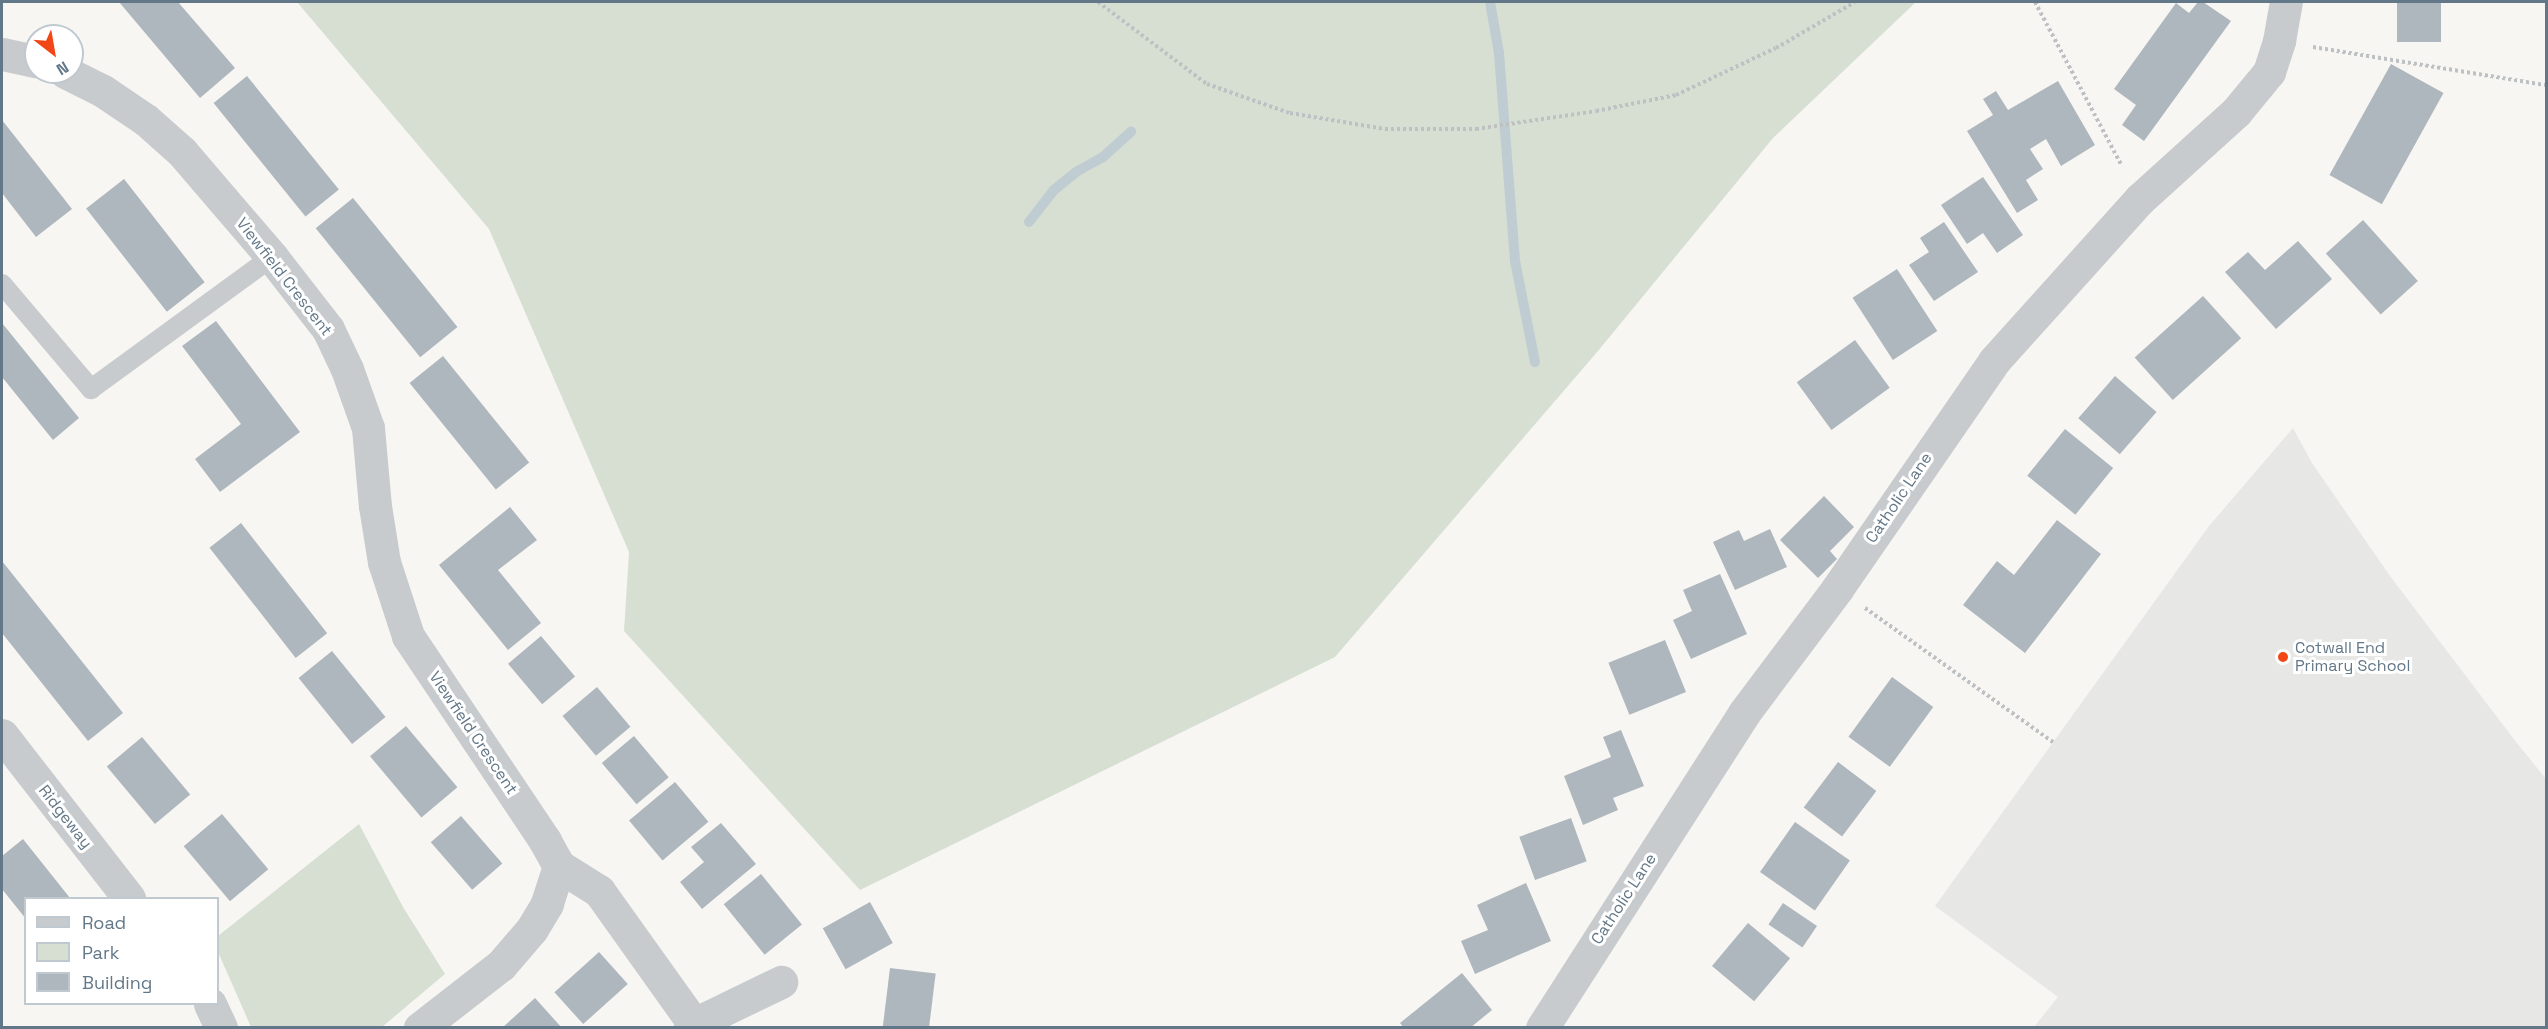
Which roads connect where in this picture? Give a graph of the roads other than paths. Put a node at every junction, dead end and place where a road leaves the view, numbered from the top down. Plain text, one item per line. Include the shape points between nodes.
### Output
1 (2286, 2) edge
2 (2, 54) edge
3 (24, 59) edge
4 (84, 81) edge
5 (272, 257) junction
6 (2, 284) edge
7 (2, 735) edge
8 (559, 867) junction
9 (128, 897) edge
10 (781, 982) dead end
11 (210, 1005) edge
12 (692, 1026) edge
13 (221, 1028) edge
14 (420, 1028) edge
15 (1542, 1028) edge

1 - 15 street, Catholic Lane via 2269,72 2236,112 2140,199 1994,361 1838,589 1744,713
2 - 3 street
4 - 5 street, Viewfield Crescent via 138,114 175,146
5 - 6 lane via 91,389
5 - 8 street, Viewfield Crescent via 328,329 347,369 368,428 384,562 408,636
7 - 9 street, Ridgeway
8 - 12 street via 599,891
8 - 14 street via 548,904 501,965
10 - 12 street
11 - 13 street

